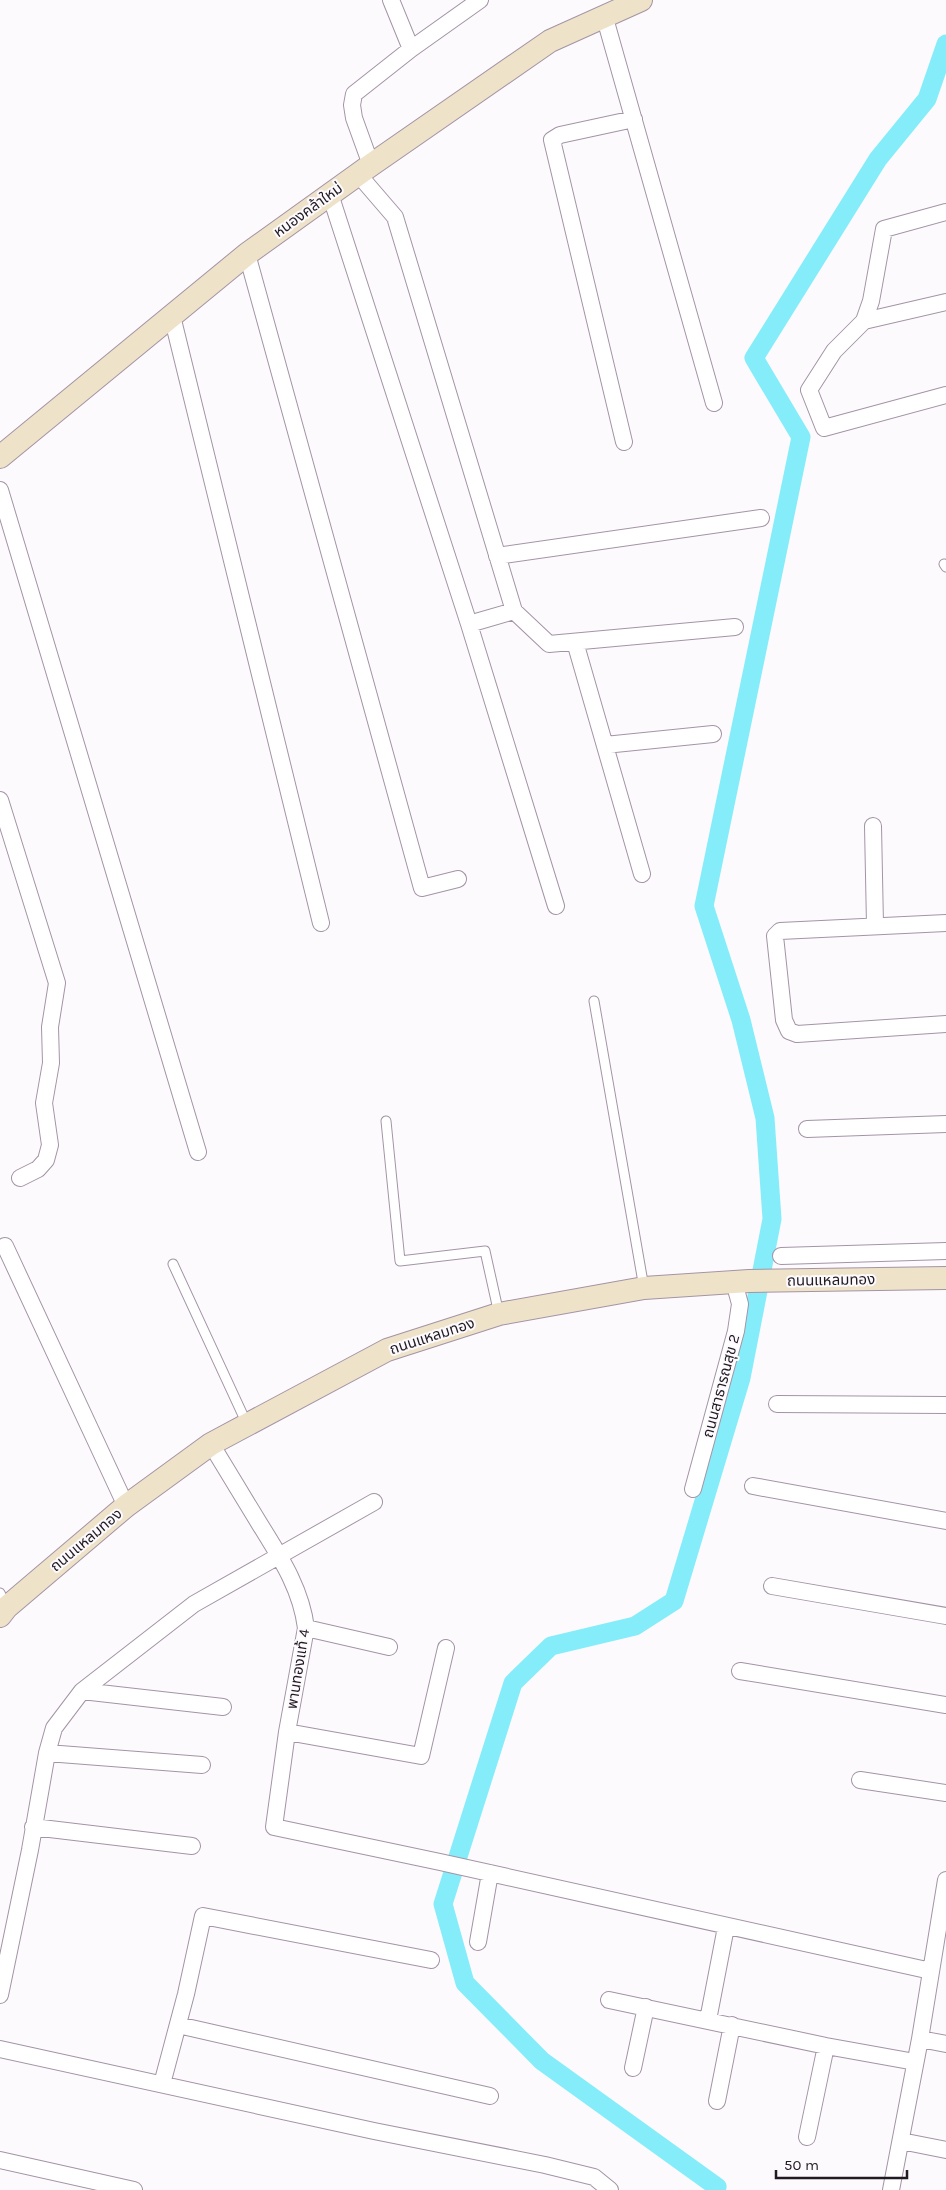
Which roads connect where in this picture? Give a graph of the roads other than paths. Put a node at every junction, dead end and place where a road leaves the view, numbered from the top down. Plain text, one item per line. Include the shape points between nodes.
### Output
1 (391, 0) edge
2 (480, 0) edge
3 (641, 0) edge
4 (604, 15) junction
5 (411, 49) junction
6 (634, 119) junction
7 (364, 170) junction
8 (330, 194) junction
9 (946, 212) edge
10 (247, 254) junction
11 (946, 302) edge
12 (172, 316) junction
13 (864, 321) junction
14 (946, 395) edge
15 (714, 403) dead end
16 (624, 442) dead end
17 (0, 457) edge
18 (0, 490) edge
19 (761, 518) dead end
20 (498, 556) junction
21 (514, 611) junction
22 (469, 624) junction
23 (735, 626) dead end
24 (575, 642) junction
25 (713, 734) dead end
26 (605, 745) junction
27 (0, 800) edge
28 (873, 826) dead end
29 (642, 874) dead end
30 (458, 879) dead end
31 (556, 906) dead end
32 (321, 923) dead end
33 (946, 923) edge
34 (876, 925) junction
35 (594, 1001) dead end
36 (946, 1024) edge
37 (386, 1121) dead end
38 (946, 1124) edge
39 (807, 1129) dead end
40 (198, 1152) dead end
41 (20, 1178) dead end
42 (5, 1246) dead end
43 (946, 1251) edge
44 (781, 1256) dead end
45 (173, 1264) dead end
46 (946, 1278) edge
47 (742, 1281) junction
48 (644, 1288) junction
49 (499, 1314) junction
50 (777, 1404) dead end
51 (946, 1405) edge
52 (247, 1425) junction
53 (211, 1444) junction
54 (752, 1486) dead end
55 (693, 1489) dead end
56 (374, 1502) dead end
57 (126, 1506) junction
58 (946, 1521) edge
59 (279, 1555) junction
60 (772, 1586) dead end
61 (2, 1605) edge
62 (946, 1616) edge
63 (306, 1628) junction
64 (389, 1647) dead end
65 (446, 1648) dead end
66 (740, 1671) dead end
67 (82, 1691) junction
68 (946, 1705) edge
69 (223, 1707) dead end
70 (287, 1732) junction
71 (47, 1753) junction
72 (202, 1765) dead end
73 (860, 1780) dead end
74 (946, 1793) edge
75 (33, 1827) junction
76 (192, 1846) dead end
77 (490, 1873) junction
78 (946, 1880) edge
79 (726, 1927) junction
80 (478, 1942) dead end
81 (431, 1960) dead end
82 (930, 1971) junction
83 (1, 1984) edge
84 (609, 2000) dead end
85 (646, 2007) junction
86 (708, 2020) junction
87 (178, 2025) junction
88 (732, 2025) junction
89 (920, 2039) junction
90 (946, 2044) edge
91 (826, 2046) junction
92 (0, 2049) edge
93 (916, 2062) junction
94 (633, 2068) dead end
95 (162, 2084) junction
96 (490, 2096) dead end
97 (717, 2101) dead end
98 (807, 2137) dead end
99 (901, 2141) junction
100 (946, 2150) edge
101 (0, 2160) edge
102 (134, 2190) edge
103 (610, 2190) edge
104 (891, 2190) edge

1 - 5 street
2 - 5 street
3 - 4 main road, หนองคล้าใหม่
4 - 6 street
4 - 7 main road, หนองคล้าใหม่ via 550,41
5 - 7 street via 354,94 352,105
6 - 15 street
6 - 16 street via 560,135 552,140
7 - 8 main road, หนองคล้าใหม่
7 - 20 street via 395,217
8 - 10 main road, หนองคล้าใหม่
8 - 22 street
9 - 13 street via 884,229
10 - 12 main road, หนองคล้าใหม่
10 - 30 street via 422,888
11 - 13 street
12 - 17 main road, หนองคล้าใหม่
12 - 32 street
13 - 14 street via 834,351 809,390 824,428
18 - 40 street
19 - 20 street
20 - 21 street
21 - 22 street
21 - 24 street via 549,644
22 - 31 street
23 - 24 street
24 - 26 street
25 - 26 street
26 - 29 street
27 - 41 street via 57,983 50,1027 51,1063 44,1103 50,1145 46,1160 38,1169
28 - 34 street
33 - 34 street
34 - 36 street via 780,931 775,936 784,1020 789,1031 797,1034
35 - 48 lane
37 - 49 lane via 400,1261 485,1251
38 - 39 street
42 - 57 street
43 - 44 street
45 - 52 lane
46 - 47 main road, ถนนแหลมทอง
47 - 48 main road, ถนนแหลมทอง
47 - 55 street, ถนนสาธารณสุข 2 via 736,1331
48 - 49 main road, ถนนแหลมทอง
49 - 52 main road, ถนนแหลมทอง via 387,1350
50 - 51 street
52 - 53 main road, ถนนแหลมทอง
53 - 57 main road, ถนนแหลมทอง
53 - 59 street, พานทองแท้ 4
54 - 58 street
56 - 59 street
57 - 61 main road, ถนนแหลมทอง
59 - 63 street, พานทองแท้ 4 via 297,1591
59 - 67 street via 194,1604
60 - 62 street
63 - 64 street
63 - 70 street, พานทองแท้ 4
65 - 70 street via 421,1756
66 - 68 street
67 - 69 street
67 - 71 street via 54,1728
70 - 77 street, พานทองแท้ 4 via 274,1827
71 - 72 street
71 - 75 street
73 - 74 street
75 - 76 street
75 - 83 street via 29,1860
77 - 79 street
77 - 80 street
78 - 82 street
79 - 82 street
79 - 86 street
81 - 87 street via 203,1916
82 - 89 street
84 - 85 street
85 - 86 street
85 - 94 street
86 - 88 street
87 - 95 street
87 - 96 street
88 - 91 street
88 - 97 street
89 - 90 street
89 - 93 street
91 - 93 street
91 - 98 street
92 - 95 street
93 - 99 street
95 - 103 street via 545,2165 594,2177
99 - 100 street
99 - 104 street
101 - 102 street

